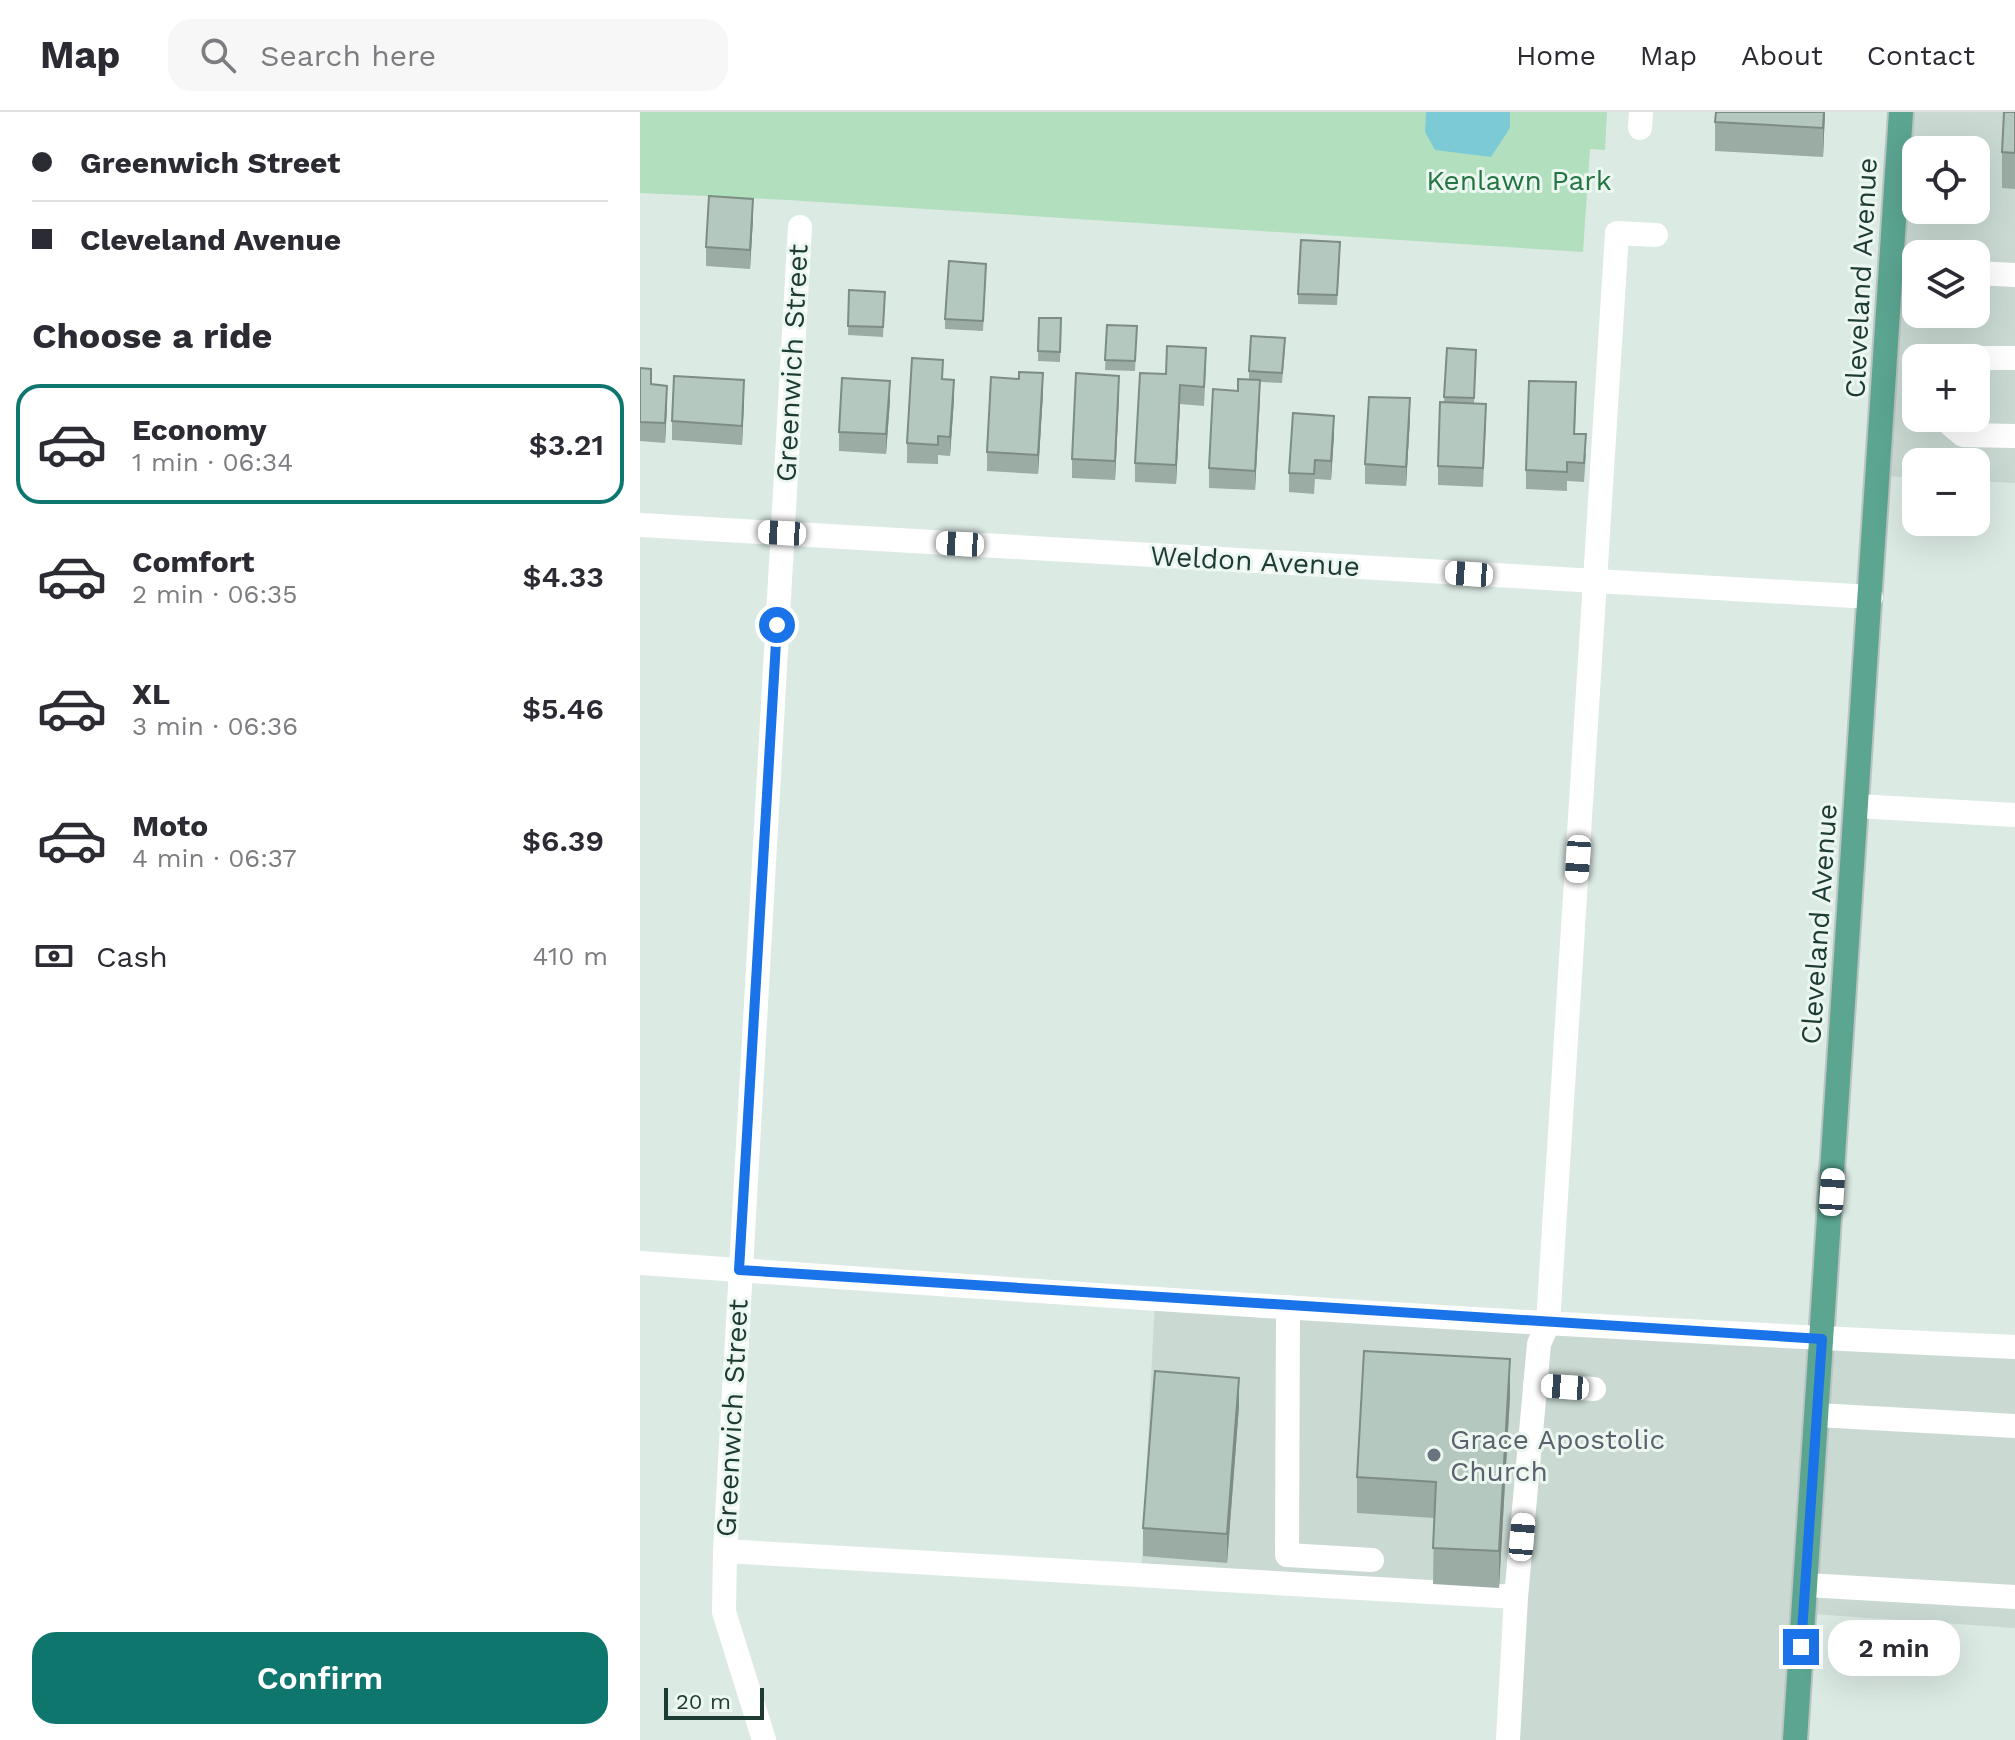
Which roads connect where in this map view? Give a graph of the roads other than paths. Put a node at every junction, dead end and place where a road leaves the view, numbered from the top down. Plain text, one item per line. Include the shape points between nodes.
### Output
1 (1901, 112) edge
2 (800, 227) dead end
3 (1656, 235) dead end
4 (1903, 240) edge
5 (1990, 274) edge
6 (2015, 275) edge
7 (1902, 288) edge
8 (1990, 358) edge
9 (2015, 358) edge
10 (1959, 432) edge
11 (2015, 436) edge
12 (640, 525) edge
13 (782, 533) junction
14 (1596, 581) junction
15 (1871, 597) junction
16 (1857, 806) junction
17 (2015, 815) edge
18 (640, 1263) edge
19 (739, 1270) junction
20 (1288, 1307) junction
21 (1548, 1323) junction
22 (1822, 1339) junction
23 (2015, 1347) edge
24 (1535, 1385) junction
25 (1594, 1389) dead end
26 (1817, 1415) junction
27 (2015, 1426) edge
28 (725, 1551) junction
29 (1372, 1560) dead end
30 (1806, 1585) junction
31 (1516, 1597) junction
32 (2015, 1597) edge
33 (764, 1740) edge
34 (1508, 1740) edge
35 (1795, 1740) edge

1 - 4 main road, Cleveland Avenue
2 - 13 street, Greenwich Street
3 - 14 street via 1617,233
5 - 6 street
7 - 15 main road, Cleveland Avenue
8 - 9 street
10 - 11 street
12 - 13 street, Weldon Avenue
13 - 14 street, Weldon Avenue
13 - 19 street, Greenwich Street
14 - 15 street, Weldon Avenue
14 - 21 street
15 - 16 main road, Cleveland Avenue
16 - 17 street
16 - 22 main road, Cleveland Avenue
18 - 19 street
19 - 20 street
19 - 28 street, Greenwich Street
20 - 21 street
20 - 29 street via 1287,1555
21 - 22 street
21 - 24 street via 1539,1344
22 - 23 street
22 - 26 main road, Cleveland Avenue
24 - 25 street
24 - 31 street
26 - 27 street
26 - 30 main road, Cleveland Avenue
28 - 31 street
28 - 33 street, Greenwich Street via 724,1612
30 - 32 street
30 - 35 main road, Cleveland Avenue
31 - 34 street

